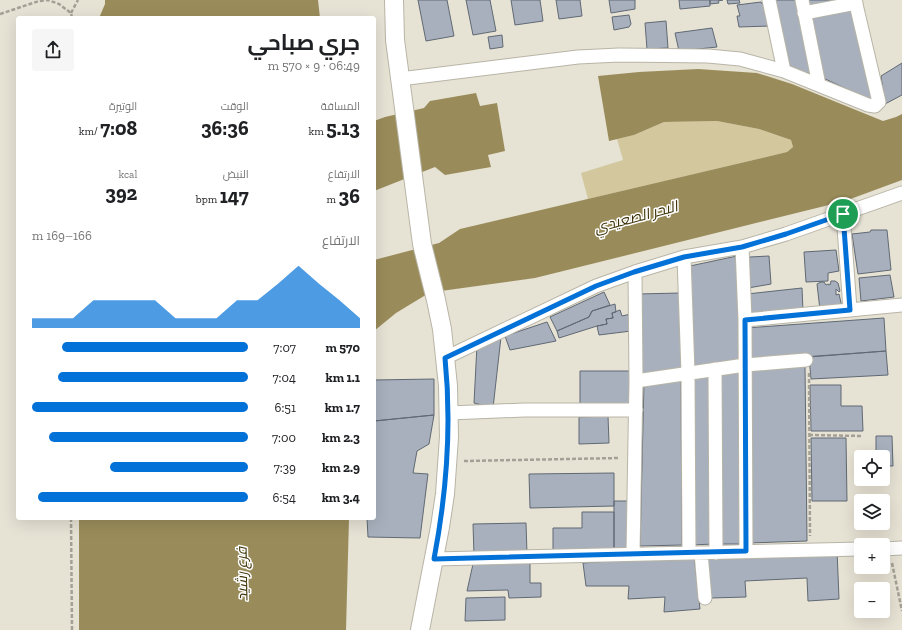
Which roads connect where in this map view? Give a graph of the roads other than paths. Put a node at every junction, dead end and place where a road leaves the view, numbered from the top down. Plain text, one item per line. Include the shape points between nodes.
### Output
1 (394, 0) edge
2 (769, 0) edge
3 (855, 2) edge
4 (803, 6) edge
5 (784, 71) junction
6 (819, 84) junction
7 (401, 86) junction
8 (902, 193) edge
9 (843, 214) junction
10 (742, 247) junction
11 (684, 257) junction
12 (634, 272) junction
13 (902, 305) edge
14 (850, 310) junction
15 (745, 320) junction
16 (445, 358) junction
17 (806, 360) road end
18 (745, 365) junction
19 (715, 369) junction
20 (688, 373) junction
21 (636, 381) junction
22 (636, 410) junction
23 (449, 413) junction
24 (890, 548) edge
25 (902, 548) edge
26 (854, 549) edge
27 (746, 551) junction
28 (695, 553) junction
29 (716, 553) junction
30 (633, 554) junction
31 (434, 559) junction
32 (705, 598) dead end
33 (420, 630) edge

1 - 7 main road via 395,40
2 - 5 street
3 - 4 street
3 - 6 street via 879,102 872,106
4 - 6 street
5 - 6 street
5 - 7 street via 720,56 619,55 578,57
7 - 16 main road via 422,244 436,300
8 - 9 street
9 - 10 street
9 - 14 street
10 - 11 street
10 - 15 street
11 - 12 street
11 - 20 street
12 - 16 street via 596,286
12 - 21 street
13 - 14 street
14 - 15 street
15 - 18 street
16 - 23 main road
17 - 18 street
18 - 19 street
18 - 27 street
19 - 20 street
19 - 29 street
20 - 21 street
20 - 28 street
21 - 22 street
22 - 23 street
22 - 30 street
23 - 31 main road via 448,461
24 - 25 street
26 - 27 street
27 - 29 street
28 - 29 street
28 - 30 street
28 - 32 street
30 - 31 street
31 - 33 main road

